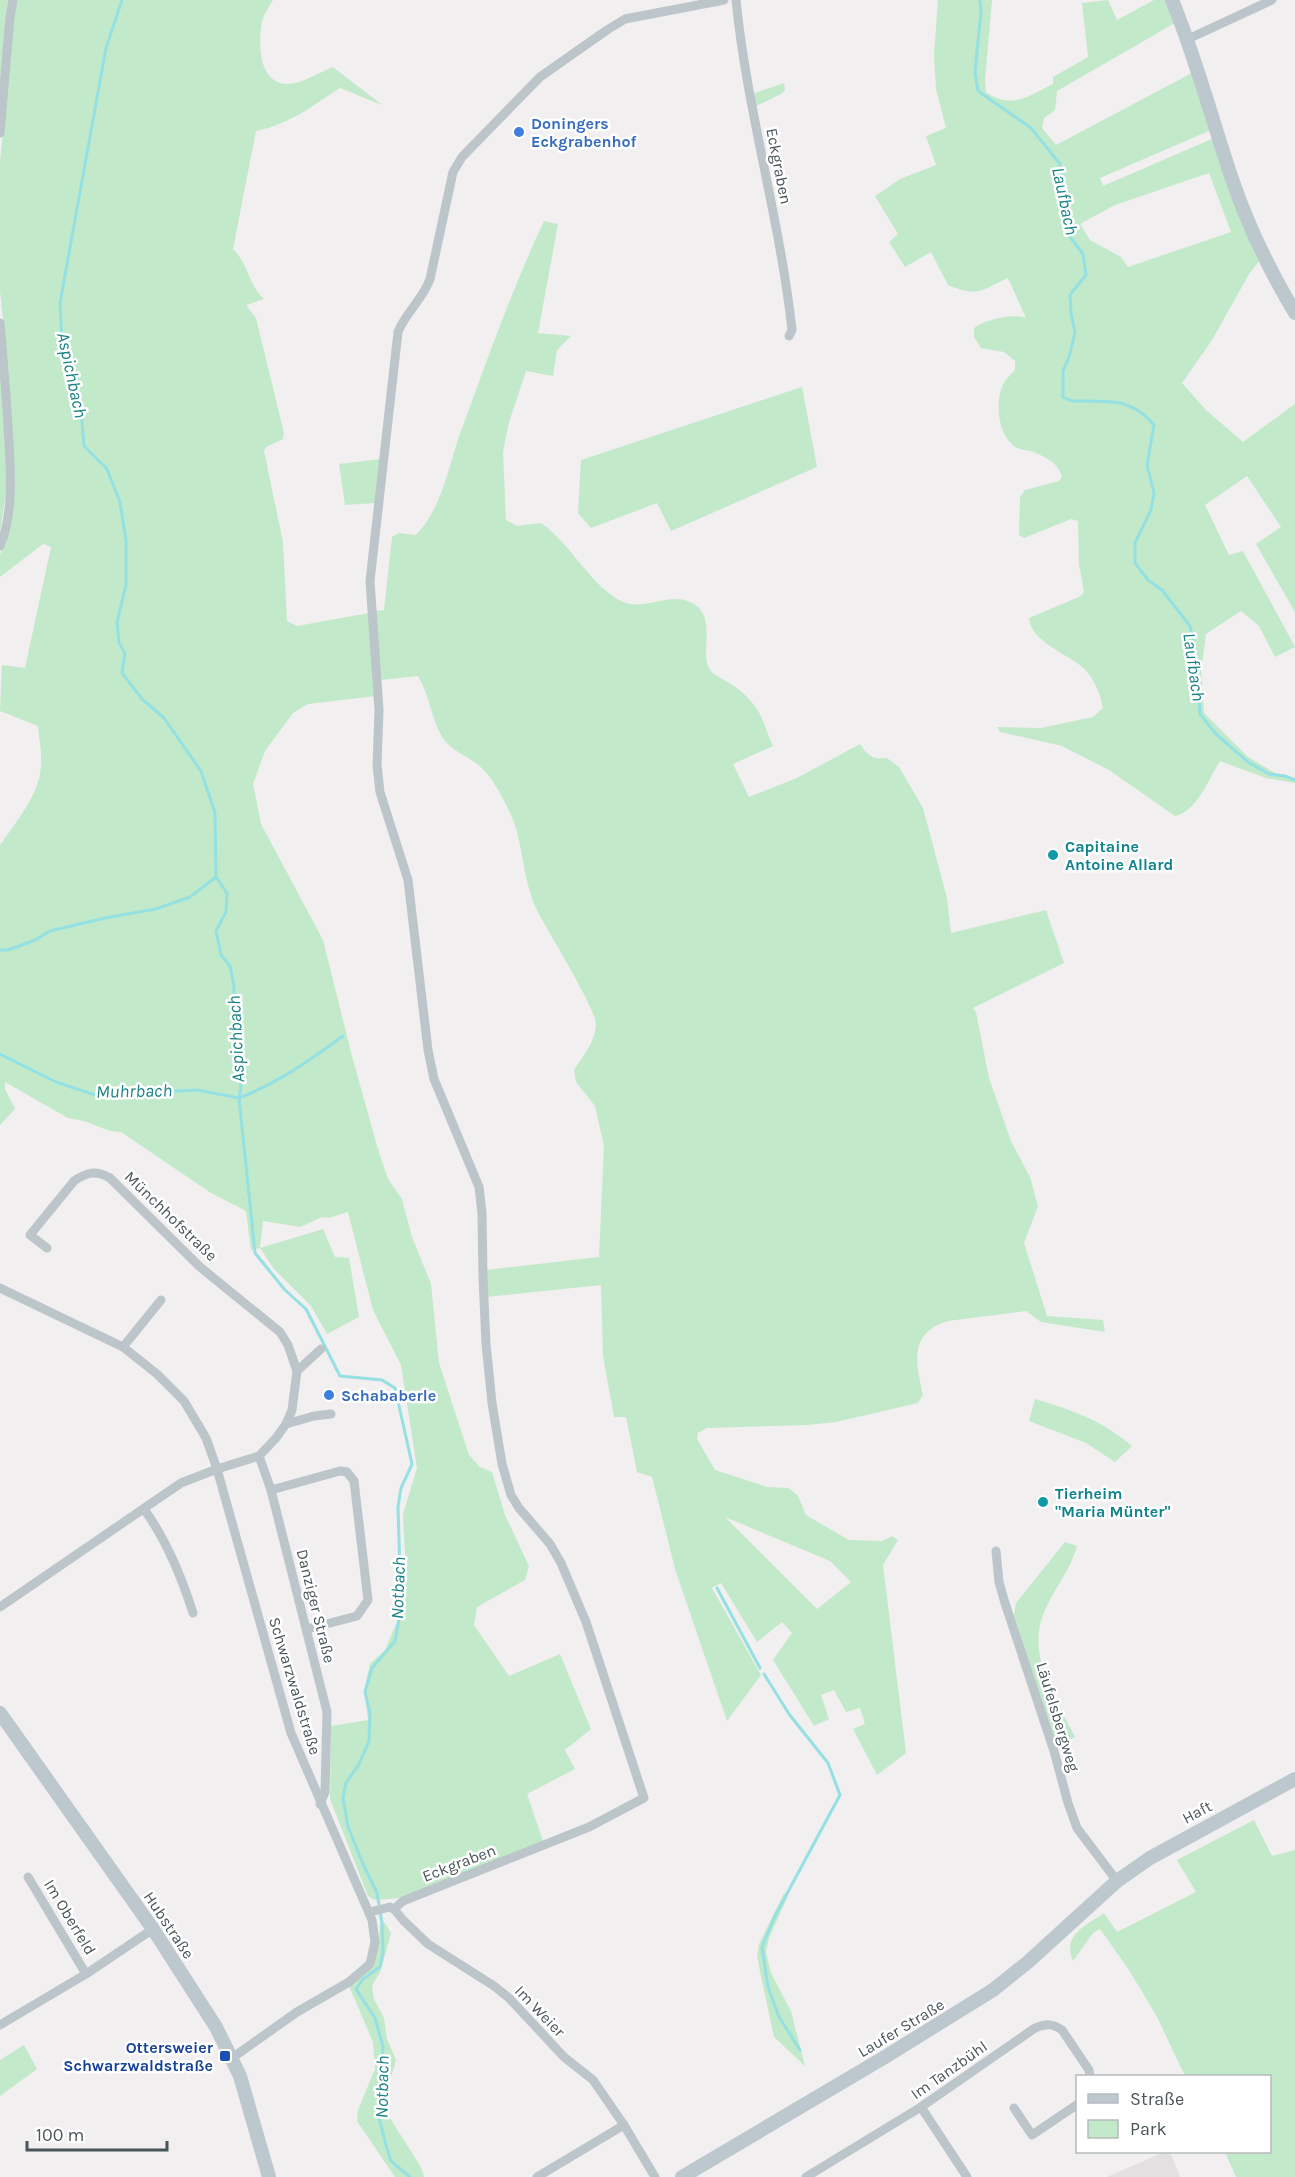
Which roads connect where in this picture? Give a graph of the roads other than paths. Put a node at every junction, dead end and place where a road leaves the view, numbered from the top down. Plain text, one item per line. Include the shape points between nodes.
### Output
1 (14, 0) edge
2 (724, 0) edge
3 (736, 0) edge
4 (1172, 0) edge
5 (1272, 0) edge
6 (1188, 39) junction
7 (0, 133) edge
8 (1295, 313) edge
9 (0, 323) edge
10 (789, 336) dead end
11 (0, 546) edge
12 (47, 1248) dead end
13 (0, 1288) edge
14 (161, 1300) dead end
15 (123, 1347) junction
16 (321, 1349) dead end
17 (297, 1371) junction
18 (331, 1414) dead end
19 (286, 1424) junction
20 (259, 1456) junction
21 (217, 1469) junction
22 (271, 1490) junction
23 (144, 1509) junction
24 (996, 1551) dead end
25 (0, 1607) edge
26 (192, 1613) dead end
27 (308, 1629) junction
28 (0, 1713) edge
29 (304, 1766) junction
30 (326, 1766) junction
31 (1295, 1779) edge
32 (320, 1804) junction
33 (28, 1877) dead end
34 (1117, 1881) junction
35 (392, 1908) junction
36 (373, 1911) junction
37 (153, 1929) junction
38 (86, 1974) junction
39 (0, 2025) edge
40 (232, 2058) junction
41 (1090, 2075) edge
42 (1076, 2105) edge
43 (921, 2108) junction
44 (1014, 2108) dead end
45 (624, 2125) junction
46 (269, 2177) edge
47 (537, 2177) edge
48 (655, 2177) edge
49 (682, 2177) edge
50 (806, 2177) edge
51 (967, 2177) edge

1 - 7 street
2 - 35 street, Eckgraben via 625,19 540,77 453,172 427,288 398,332 370,581 380,792 408,880 434,1079 479,1187 486,1344 502,1464 511,1495 561,1563 586,1622 644,1798 590,1827
3 - 10 street, Eckgraben via 748,86 787,285 792,330
4 - 6 main road
5 - 6 street
6 - 8 main road via 1232,180 1256,238
9 - 11 street via 10,463 9,504
12 - 17 street, Münchhofstraße via 30,1235 74,1181 83,1175 103,1173 200,1267 280,1332
13 - 15 street, Schwarzwaldstraße
14 - 15 street
15 - 21 street, Schwarzwaldstraße via 184,1401 206,1438
16 - 17 street
17 - 19 street, Münchhofstraße via 292,1410
18 - 19 street
19 - 20 street, Münchhofstraße
20 - 21 street
20 - 22 street, Danziger Straße
21 - 23 street via 181,1484
21 - 29 street, Schwarzwaldstraße via 291,1733
22 - 27 street, Danziger Straße
22 - 27 street via 340,1471 347,1472 354,1481 368,1600 357,1616
23 - 25 street
23 - 26 street via 170,1550
24 - 34 street, Läufelsbergweg via 1005,1603 1077,1828
27 - 30 street, Danziger Straße via 327,1712
28 - 37 main road, Hubstraße
29 - 30 street via 311,1771
29 - 32 street, Schwarzwaldstraße
30 - 32 street, Danziger Straße via 325,1792
31 - 34 main road, Haft via 1186,1836
32 - 36 street, Schwarzwaldstraße
33 - 38 street, Im Oberfeld
34 - 49 main road, Laufer Straße via 993,1990
35 - 36 street
35 - 45 street, Im Weier via 428,1944 509,1998 592,2080
36 - 40 street, Schwarzwaldstraße via 375,1942 370,1964 349,1982 297,2012
37 - 38 street, Im Oberfeld
37 - 40 main road, Hubstraße
38 - 39 street, Im Oberfeld
40 - 46 main road, Hubstraße
41 - 43 street, Im Tanzbühl via 1062,2030 1045,2024
42 - 44 street via 1032,2135
43 - 50 street, Im Tanzbühl
43 - 51 street
45 - 47 street
45 - 48 street, Im Weier

